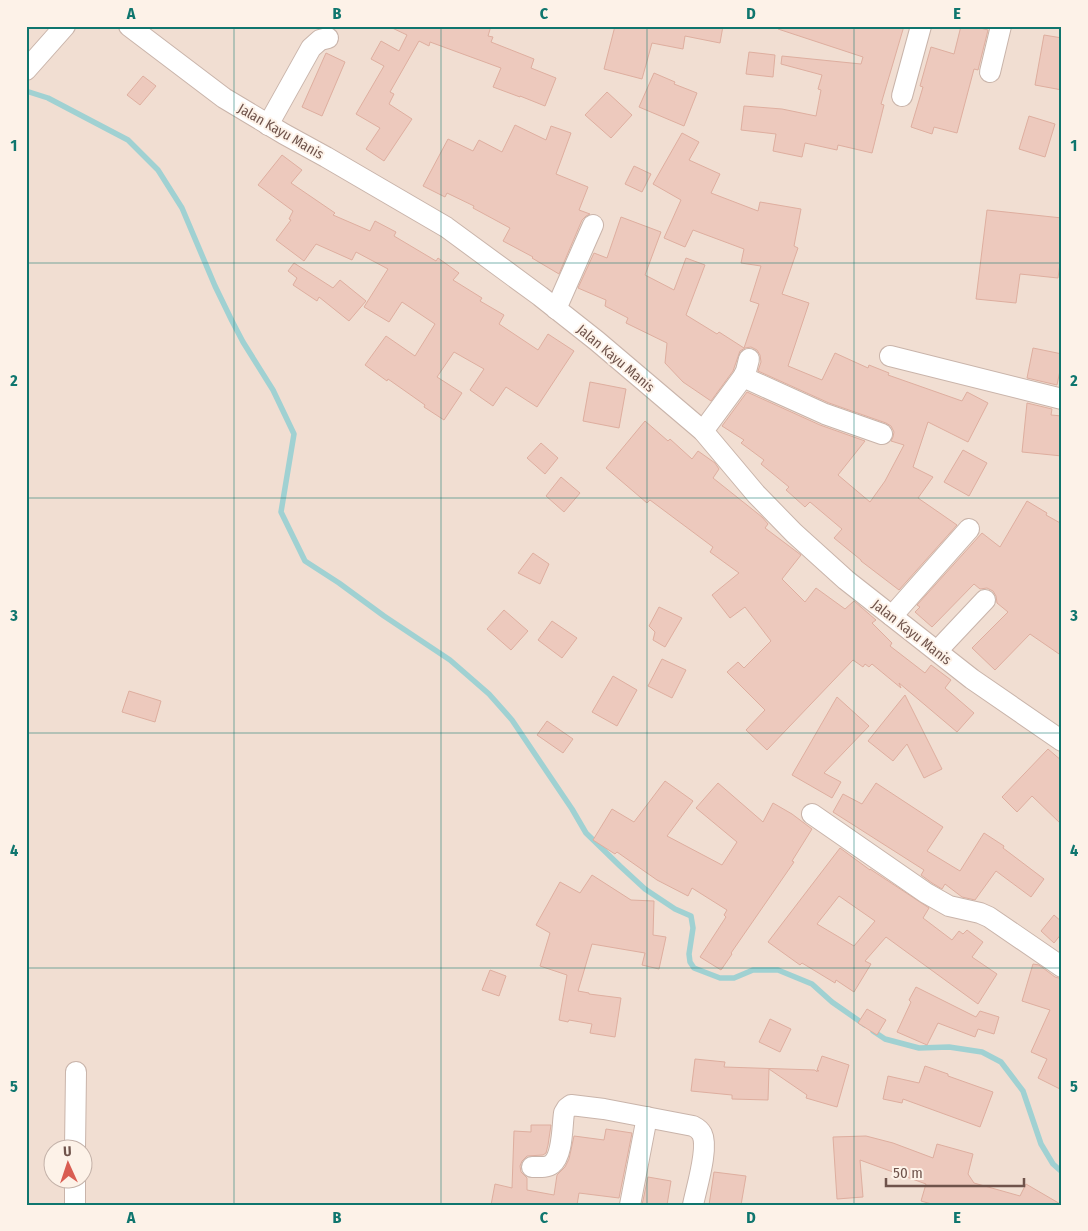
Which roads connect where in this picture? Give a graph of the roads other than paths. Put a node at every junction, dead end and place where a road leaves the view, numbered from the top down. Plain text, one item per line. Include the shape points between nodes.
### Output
1 (66, 26) edge
2 (130, 26) edge
3 (921, 26) edge
4 (1001, 26) edge
5 (328, 38) dead end
6 (26, 70) edge
7 (990, 72) dead end
8 (902, 96) dead end
9 (268, 125) junction
10 (592, 226) dead end
11 (556, 309) junction
12 (890, 356) dead end
13 (1062, 399) edge
14 (704, 431) junction
15 (882, 434) dead end
16 (969, 529) dead end
17 (985, 600) dead end
18 (892, 616) junction
19 (937, 651) junction
20 (1062, 740) edge
21 (812, 814) dead end
22 (1062, 967) edge
23 (76, 1072) dead end
24 (647, 1117) junction
25 (75, 1138) edge
26 (532, 1167) dead end
27 (75, 1188) edge
28 (75, 1205) edge
29 (630, 1205) edge
30 (693, 1205) edge

1 - 6 street
2 - 9 street, Jalan Kayu Manis via 224,98
3 - 8 street
4 - 7 street
5 - 9 street via 311,48
9 - 11 street, Jalan Kayu Manis via 446,227
10 - 11 street
11 - 14 street, Jalan Kayu Manis
12 - 13 street
14 - 15 street via 746,368 825,414
14 - 18 street, Jalan Kayu Manis via 756,494 794,533
16 - 18 street
17 - 19 street
18 - 19 street, Jalan Kayu Manis
19 - 20 street, Jalan Kayu Manis via 972,679
21 - 22 street via 926,894 950,906 980,913
23 - 25 street
24 - 26 street via 571,1105 564,1113 556,1158 551,1165
24 - 29 street
24 - 30 street via 693,1126 702,1134 704,1154
27 - 28 street

